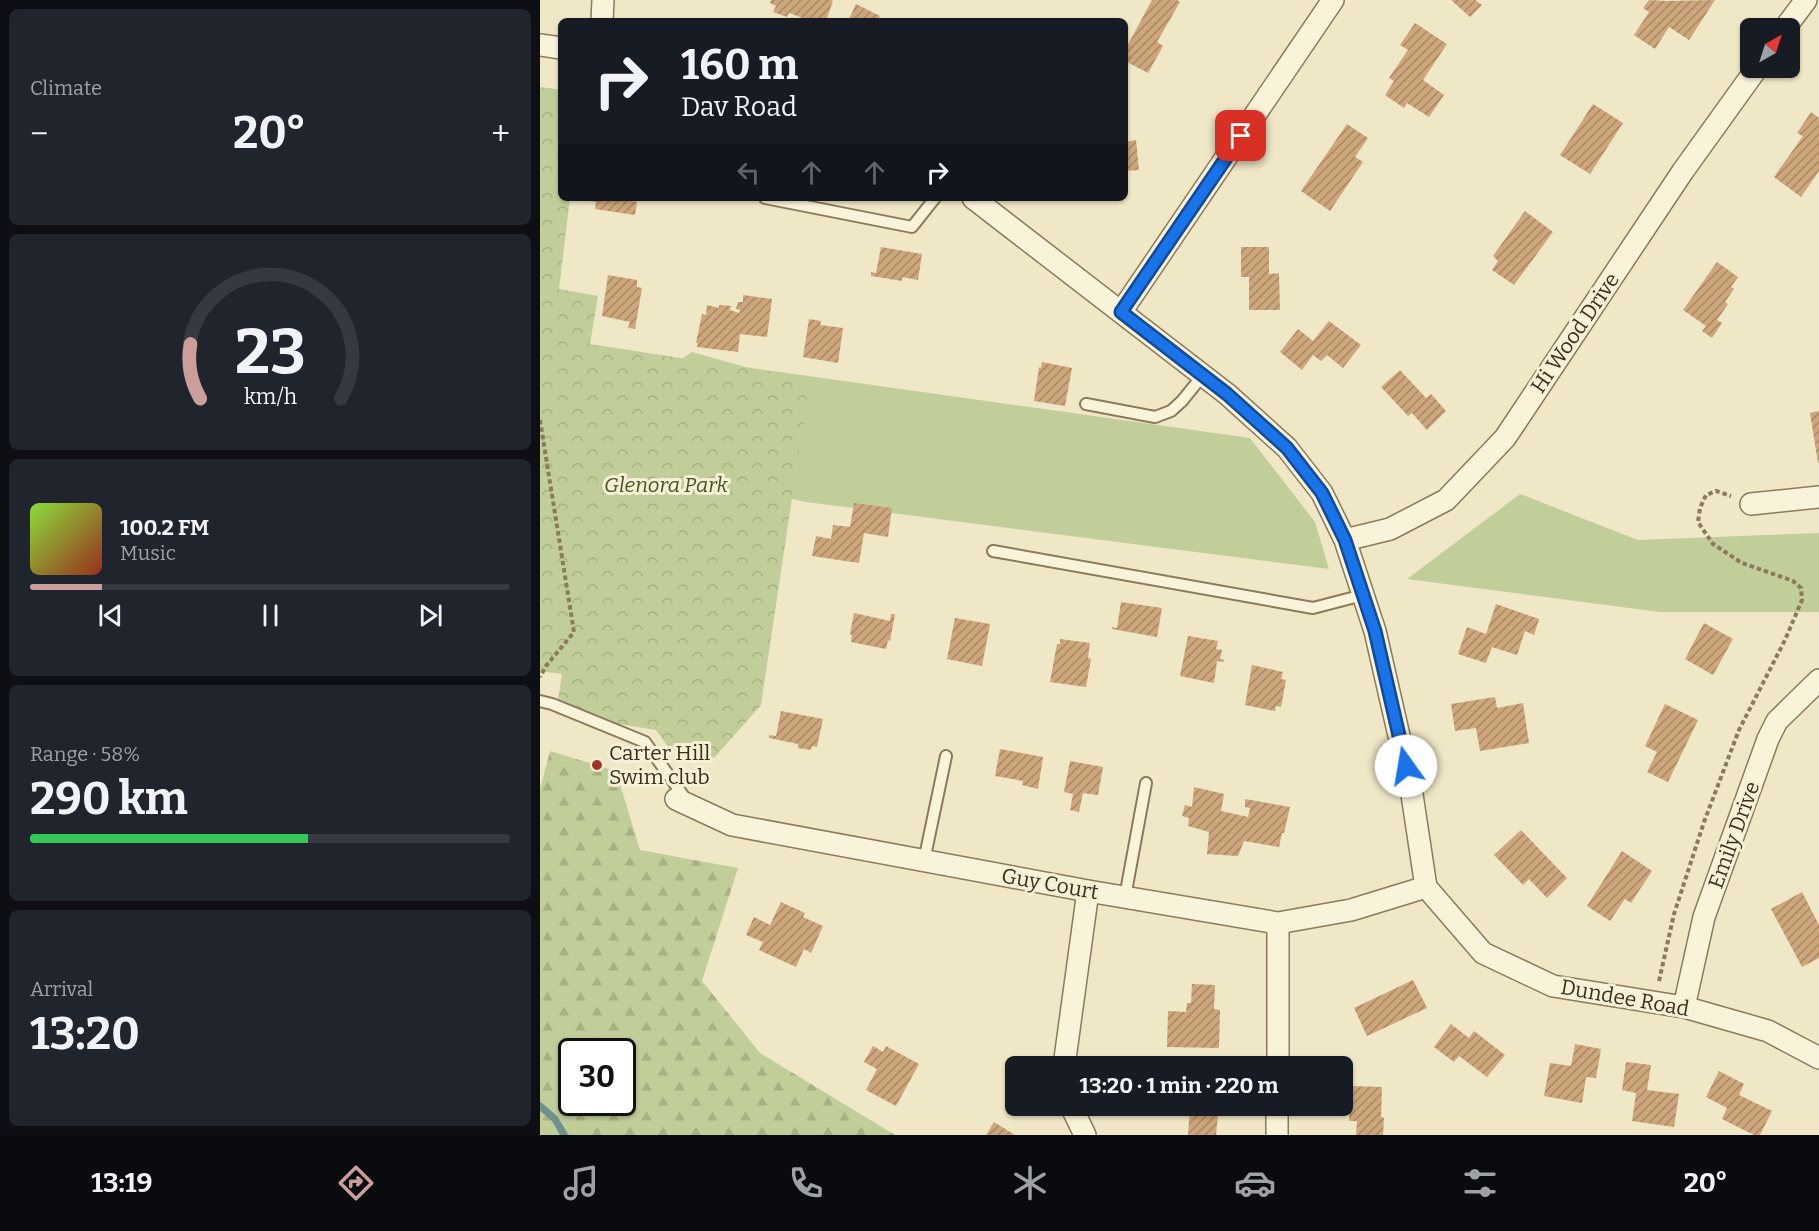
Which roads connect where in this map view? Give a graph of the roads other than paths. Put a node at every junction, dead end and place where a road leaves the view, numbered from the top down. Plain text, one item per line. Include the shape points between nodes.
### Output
1 (603, 0) edge
2 (1333, 0) edge
3 (1806, 0) edge
4 (602, 18) edge
5 (1792, 18) edge
6 (540, 45) edge
7 (558, 48) edge
8 (1750, 78) edge
9 (780, 201) edge
10 (933, 201) edge
11 (977, 201) edge
12 (1121, 312) junction
13 (1203, 375) junction
14 (1086, 404) dead end
15 (1819, 497) edge
16 (1751, 504) road end
17 (1345, 540) junction
18 (993, 551) dead end
19 (1363, 595) junction
20 (1819, 680) edge
21 (540, 701) edge
22 (946, 756) dead end
23 (1146, 783) dead end
24 (683, 802) joint
25 (924, 861) junction
26 (1426, 887) junction
27 (1088, 891) junction
28 (1125, 897) junction
29 (1278, 924) junction
30 (1684, 1007) junction
31 (1065, 1056) edge
32 (1278, 1056) edge
33 (1819, 1058) edge
34 (1076, 1116) edge
35 (1277, 1116) edge
36 (1085, 1135) edge
37 (1277, 1135) edge

1 - 4 street
2 - 12 street
3 - 5 street
6 - 7 street
8 - 17 street, Hi Wood Drive via 1505,438 1446,500 1390,529
9 - 10 lane via 912,227
11 - 12 street
12 - 13 street
13 - 14 lane via 1171,411 1155,417
13 - 17 street via 1287,448 1322,493
15 - 16 street
17 - 19 street
18 - 19 lane via 1314,608
19 - 26 street via 1411,788
20 - 30 street, Emily Drive via 1777,721 1768,739 1704,917
21 - 24 lane via 645,742
22 - 25 lane
23 - 28 lane
24 - 25 street, Guy Court via 732,825
25 - 27 street, Guy Court
26 - 29 street, Guy Court via 1351,910
26 - 30 street, Dundee Road via 1483,953 1553,986
27 - 28 street, Guy Court
27 - 31 street
28 - 29 street, Guy Court
29 - 32 street
30 - 33 street, Dundee Road via 1768,1031
34 - 36 street
35 - 37 street

